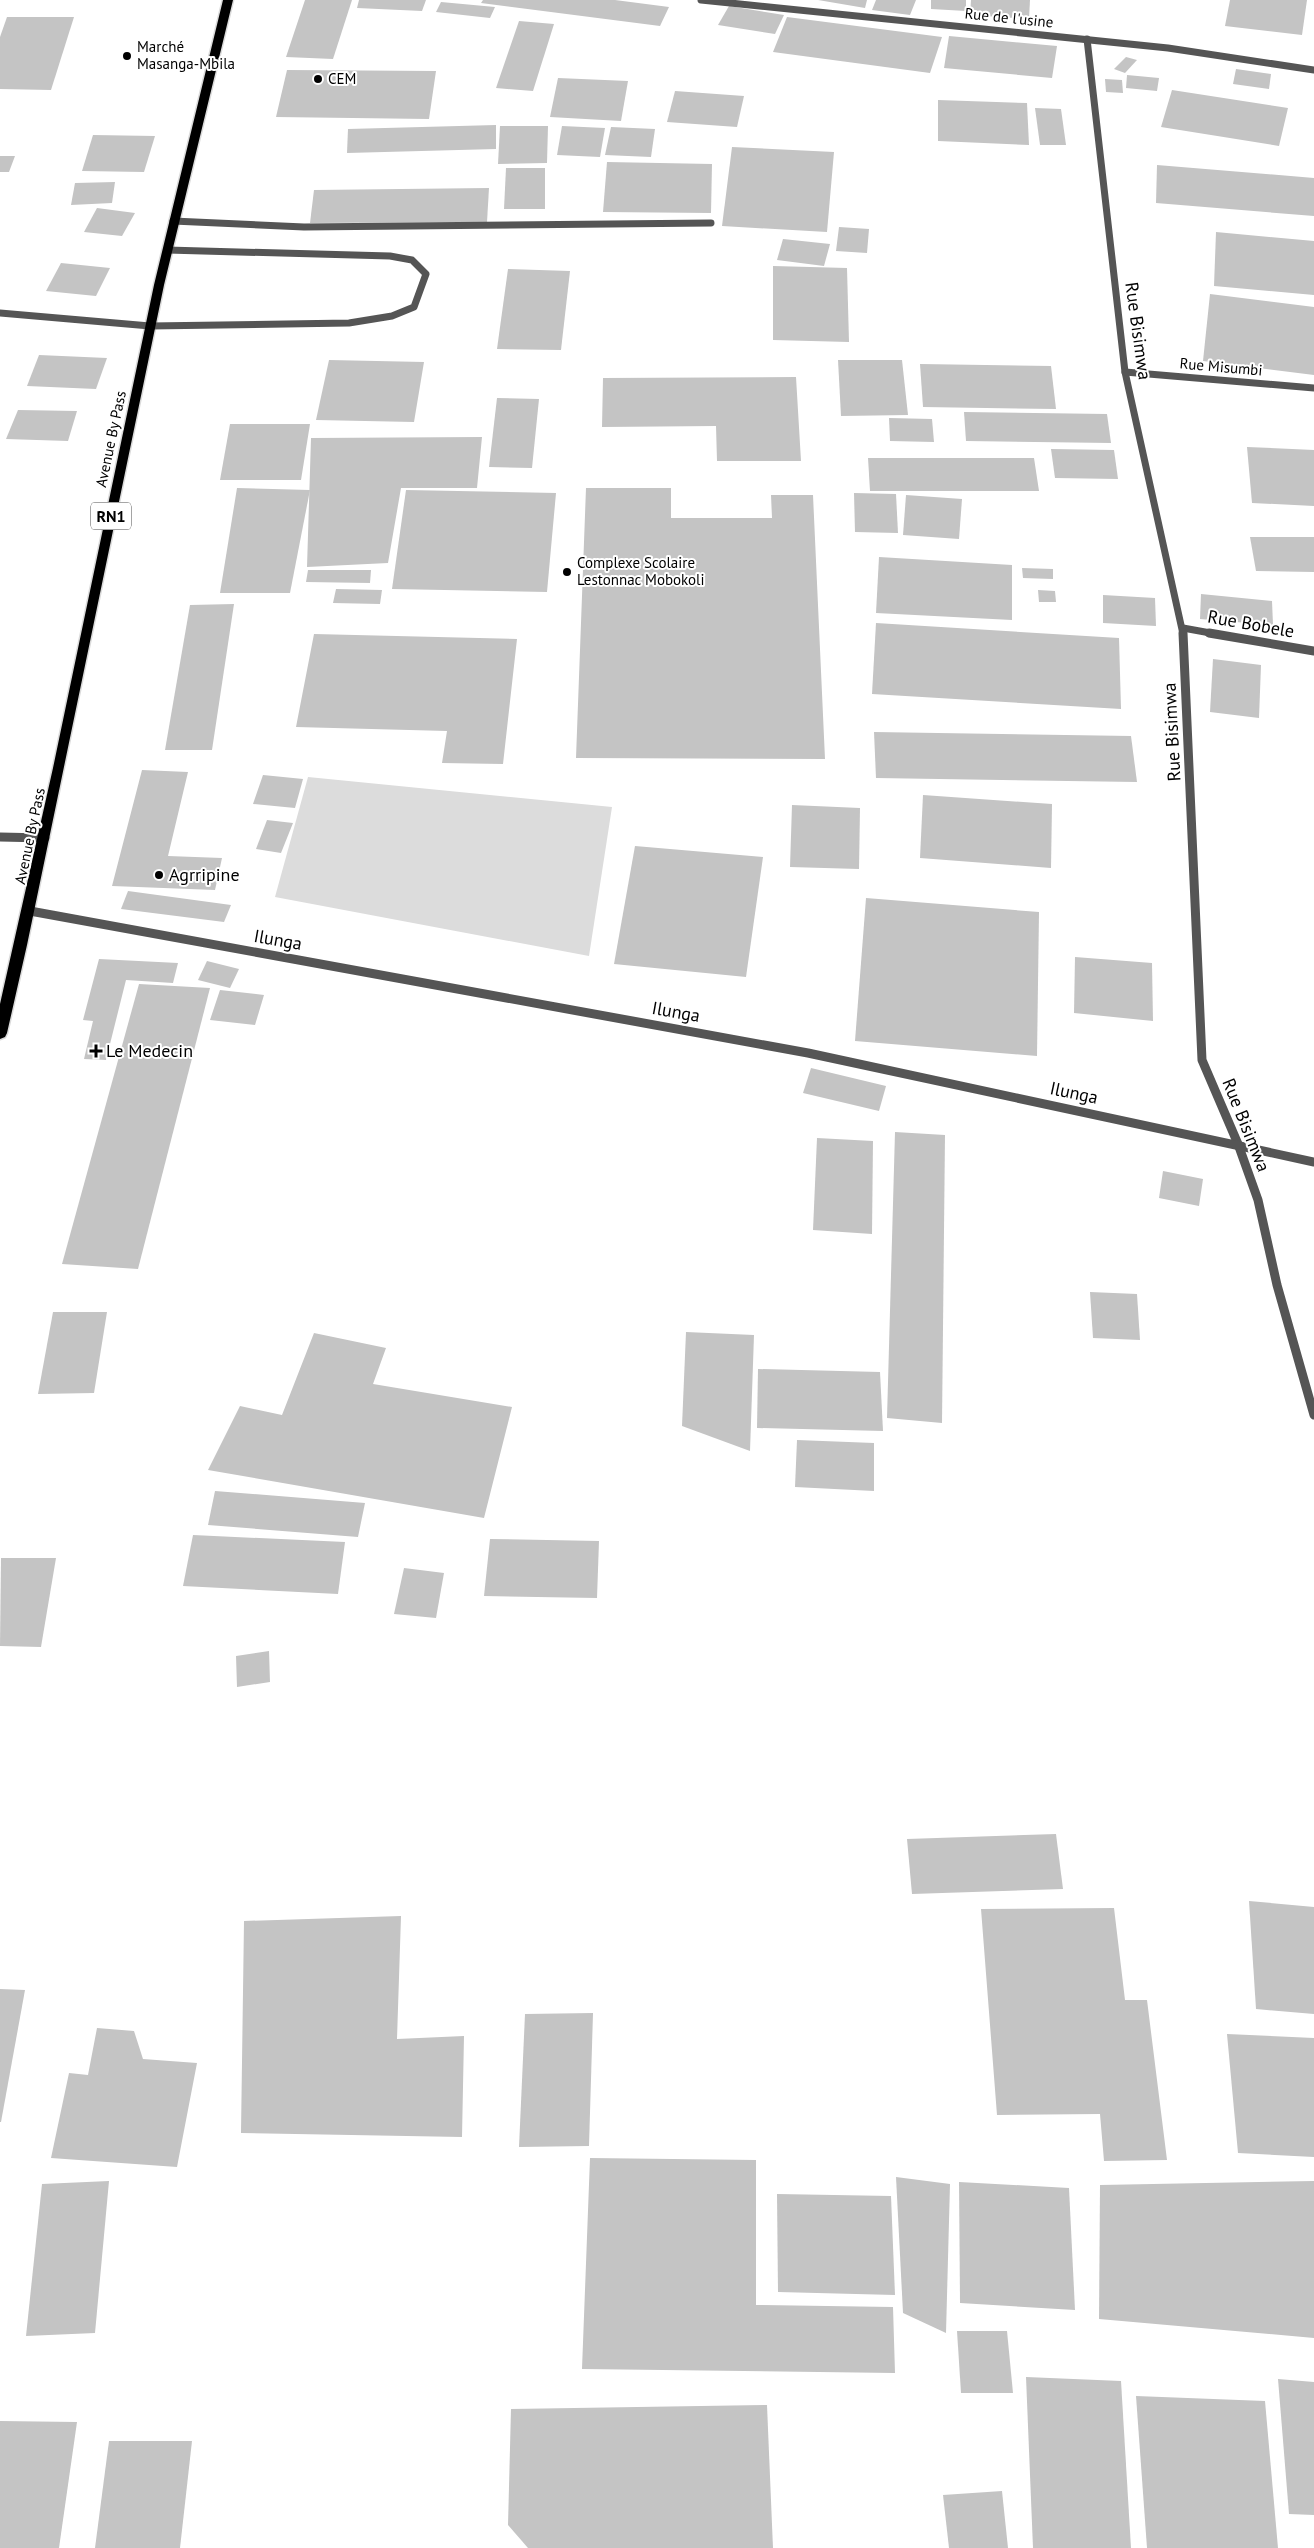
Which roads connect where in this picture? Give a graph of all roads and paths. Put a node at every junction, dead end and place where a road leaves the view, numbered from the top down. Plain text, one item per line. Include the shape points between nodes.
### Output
1 (228, 0) edge
2 (701, 0) edge
3 (1086, 39) junction
4 (1314, 70) edge
5 (173, 221) junction
6 (711, 223) dead end
7 (167, 250) junction
8 (0, 312) edge
9 (150, 326) junction
10 (1125, 372) junction
11 (1314, 388) edge
12 (1183, 628) junction
13 (1314, 651) edge
14 (0, 837) edge
15 (46, 838) junction
16 (30, 911) junction
17 (0, 1033) edge
18 (1238, 1144) junction
19 (1314, 1162) edge
20 (1314, 1415) edge

1 - 5 highway, Avenue By Pass / RN1
2 - 3 street, Rue de l'usine
3 - 4 street, Rue de l'usine
3 - 10 street, Rue Bisimwa
5 - 6 street via 304,227
5 - 7 highway, Avenue By Pass / RN1
7 - 9 highway, Avenue By Pass / RN1
7 - 9 street via 390,256 412,260 426,274 414,307 392,316 349,323
8 - 9 street
9 - 15 highway, Avenue By Pass / RN1
10 - 11 street, Rue Misumbi
10 - 12 street, Rue Bisimwa
12 - 13 street, Rue Bobele
12 - 18 street, Rue Bisimwa via 1202,1060
14 - 15 street
15 - 16 highway, Avenue By Pass / RN1
16 - 17 highway, Avenue By Pass / RN1
16 - 18 street, Ilunga via 808,1053
18 - 19 street, Ilunga
18 - 20 street, Rue Bisimwa via 1258,1200 1277,1285

